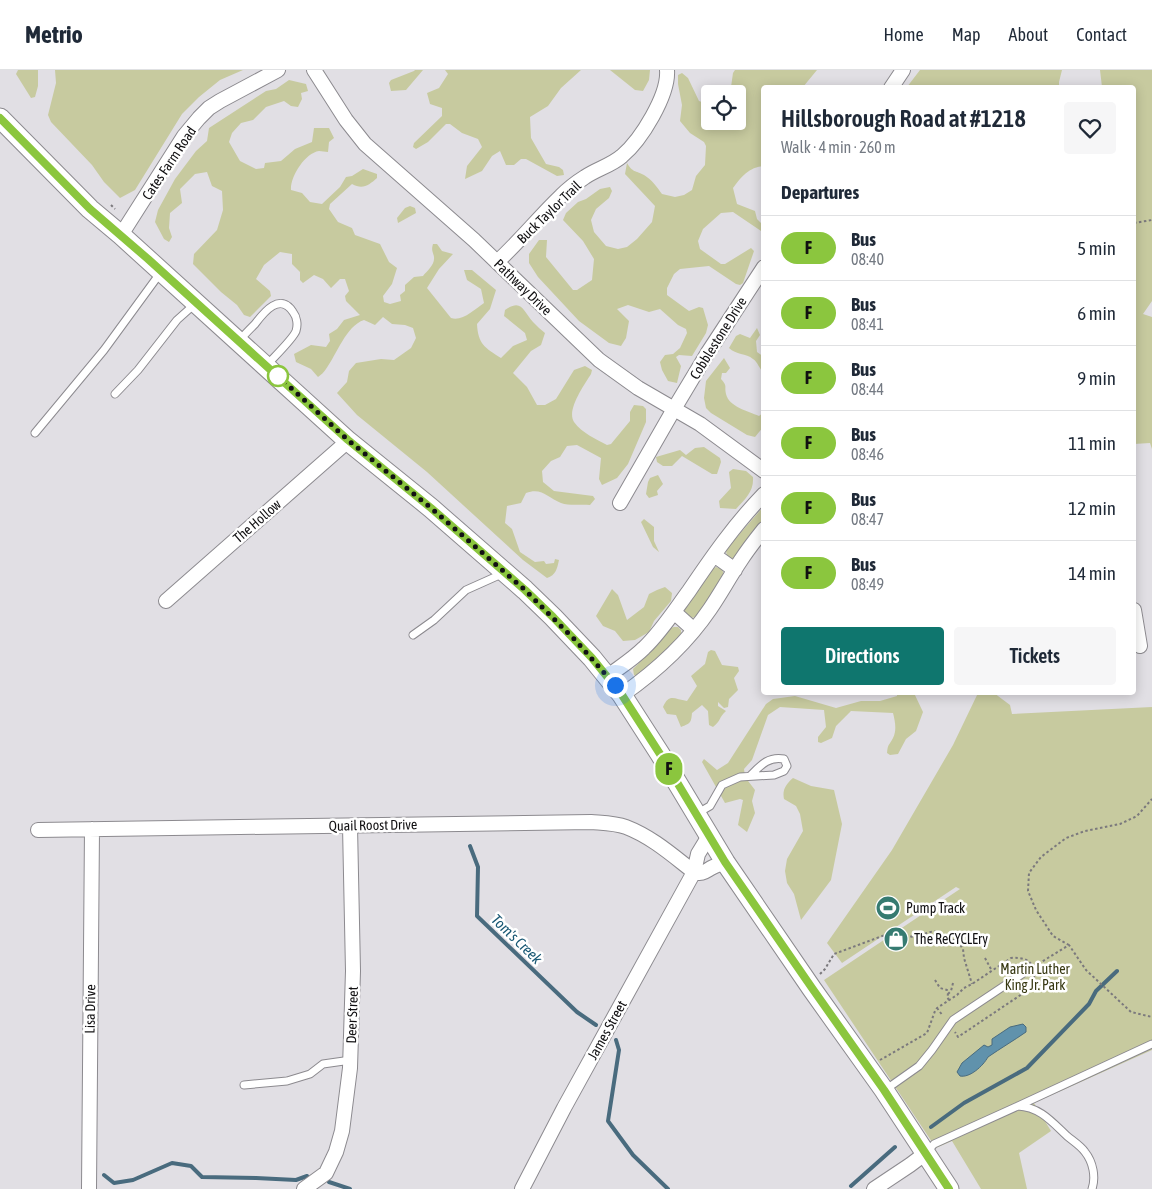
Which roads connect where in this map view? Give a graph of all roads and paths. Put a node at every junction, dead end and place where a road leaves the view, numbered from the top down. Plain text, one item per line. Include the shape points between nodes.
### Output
1 (278, 70) edge
2 (314, 70) edge
3 (666, 70) edge
4 (903, 70) edge
5 (893, 85) edge
6 (0, 118) edge
7 (1152, 220) edge
8 (1136, 223) edge
9 (121, 236) junction
10 (498, 262) junction
11 (161, 271) junction
12 (761, 272) edge
13 (196, 303) junction
14 (238, 341) junction
15 (266, 366) junction
16 (115, 394) dead end
17 (674, 409) junction
18 (34, 433) dead end
19 (348, 440) junction
20 (761, 469) edge
21 (761, 497) edge
22 (620, 503) dead end
23 (761, 533) edge
24 (714, 555) junction
25 (735, 570) junction
26 (504, 573) junction
27 (166, 601) dead end
28 (674, 612) junction
29 (1136, 619) edge
30 (694, 630) junction
31 (413, 635) dead end
32 (1142, 645) edge
33 (608, 676) junction
34 (622, 695) junction
35 (750, 776) junction
36 (1152, 799) edge
37 (696, 814) junction
38 (350, 826) junction
39 (92, 829) junction
40 (38, 830) dead end
41 (709, 836) junction
42 (725, 862) junction
43 (694, 872) junction
44 (1069, 944) junction
45 (985, 958) dead end
46 (992, 971) dead end
47 (1022, 974) joint
48 (935, 980) dead end
49 (953, 983) dead end
50 (809, 984) junction
51 (972, 984) dead end
52 (948, 994) junction
53 (949, 1000) dead end
54 (1152, 1017) edge
55 (1152, 1044) edge
56 (351, 1060) junction
57 (244, 1086) dead end
58 (884, 1090) junction
59 (1018, 1106) junction
60 (926, 1153) junction
61 (89, 1189) edge
62 (304, 1189) edge
63 (522, 1189) edge
64 (874, 1189) edge
65 (949, 1189) edge
66 (1092, 1189) edge

1 - 9 street, Cates Farm Road via 220,101 199,118 184,136
2 - 10 street, Pathway Drive via 365,144
3 - 10 street, Buck Taylor Trail via 660,100 637,140 621,157 585,177 563,195
4 - 5 street
6 - 9 main road
7 - 8 path
9 - 11 main road
10 - 17 street, Pathway Drive via 599,360
11 - 13 main road
11 - 18 lane via 104,350
12 - 17 street, Cobblestone Drive
13 - 14 main road
13 - 16 lane via 177,320
14 - 15 main road
14 - 15 lane via 268,308 282,304 290,309 295,314 297,330
15 - 19 main road
17 - 20 street, Pathway Drive
17 - 22 street, Cobblestone Drive
19 - 26 main road
19 - 27 street, The Hollow
21 - 24 street
23 - 25 street
24 - 25 street
24 - 28 street
25 - 30 street
26 - 31 lane via 466,590
26 - 33 main road via 553,617
28 - 30 street
28 - 33 street via 644,648
29 - 32 street
30 - 34 street via 676,650
33 - 34 main road
34 - 37 main road
35 - 35 lane via 774,775 787,766 784,760 777,758 763,763
35 - 37 lane via 740,776 722,785 710,806
36 - 44 path via 1137,816 1120,824 1066,838 1041,857 1030,872 1028,891 1036,910 1053,936
37 - 41 main road
38 - 39 street, Quail Roost Drive
38 - 43 street, Quail Roost Drive via 608,823 654,841
38 - 56 street, Deer Street
39 - 40 street, Quail Roost Drive
39 - 61 street, Lisa Drive
41 - 42 main road
41 - 43 street, James Street via 698,854
42 - 43 street via 705,873
42 - 50 main road
43 - 63 street, James Street
44 - 47 path
44 - 54 path via 1086,970 1131,1012
45 - 46 path
47 - 58 lane via 952,1020 919,1066
48 - 52 path
49 - 52 path
50 - 51 path via 824,970 834,954 892,931 913,938 934,931 958,942 963,949
50 - 58 main road
52 - 53 path
55 - 59 lane
56 - 57 lane via 323,1064 310,1074 287,1081
56 - 62 street, Deer Street via 342,1131 336,1152 326,1173
58 - 60 main road
59 - 60 lane via 934,1144
59 - 66 lane via 1044,1115 1085,1151 1094,1173
60 - 64 street
60 - 65 main road

